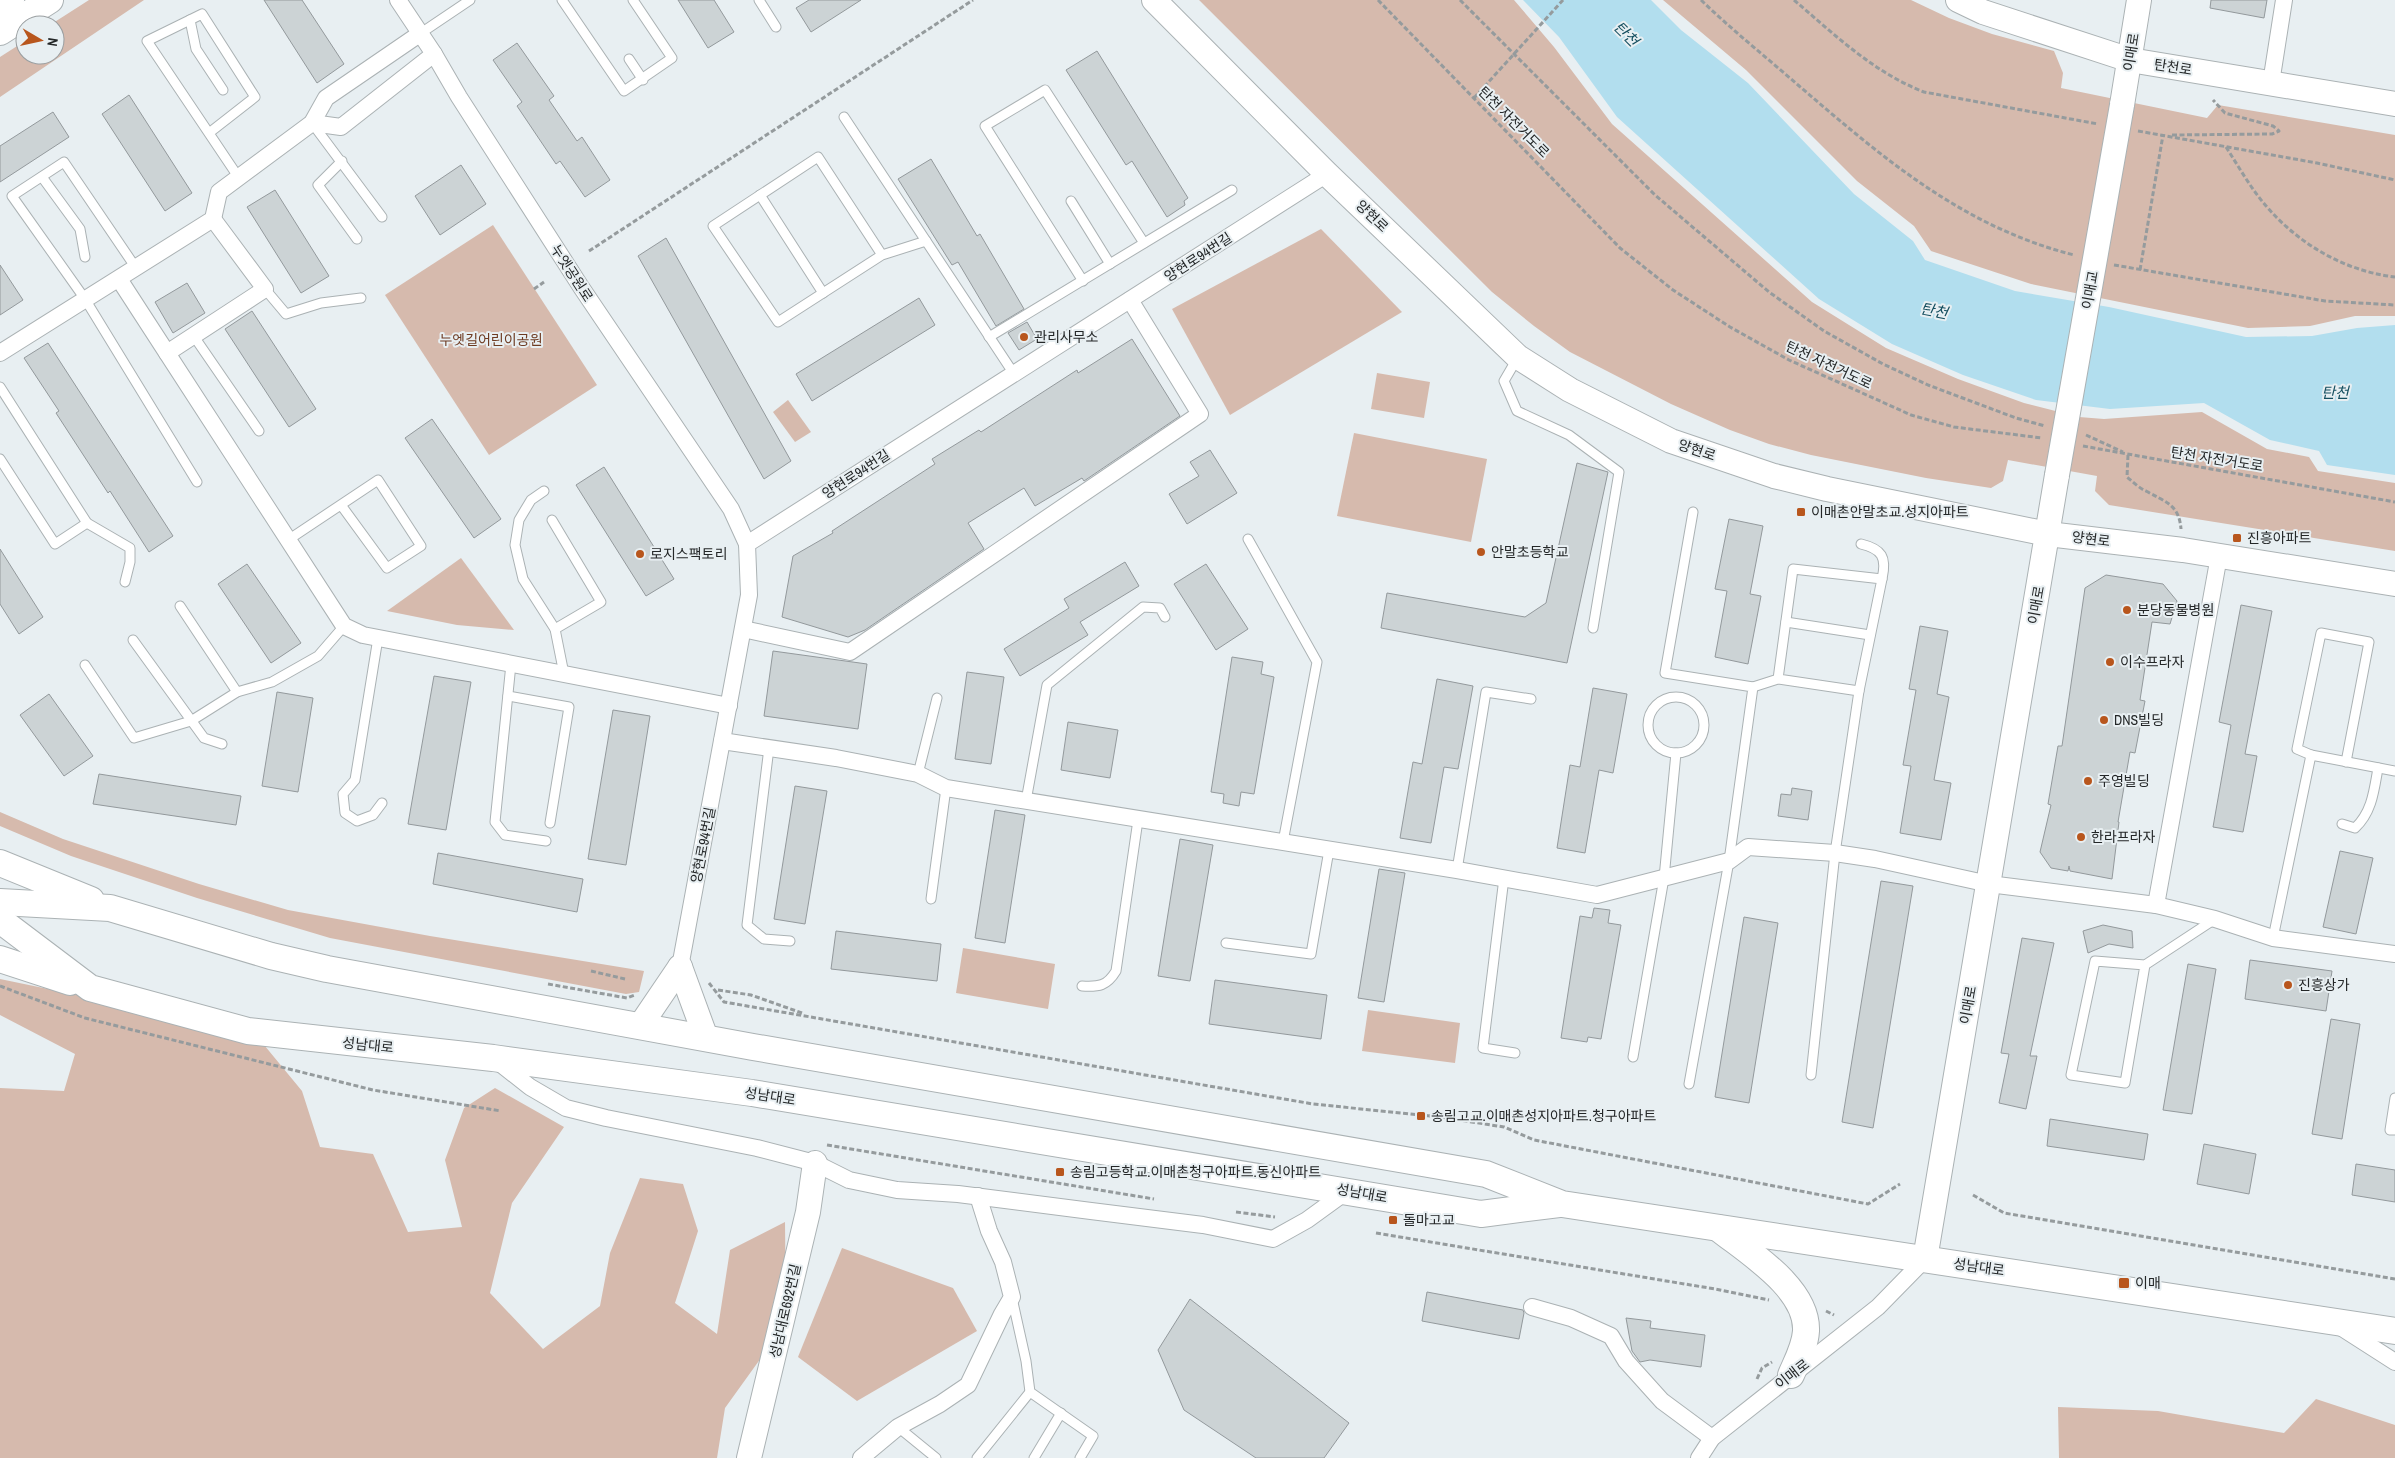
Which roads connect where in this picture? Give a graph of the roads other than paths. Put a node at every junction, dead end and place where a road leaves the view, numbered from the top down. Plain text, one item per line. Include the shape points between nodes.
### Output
1 (11, 0) edge
2 (50, 0) edge
3 (398, 0) edge
4 (470, 0) edge
5 (562, 0) edge
6 (633, 0) edge
7 (759, 0) edge
8 (1154, 0) edge
9 (1958, 0) edge
10 (2139, 0) edge
11 (2284, 0) edge
12 (0, 7) edge
13 (190, 20) junction
14 (776, 26) dead end
15 (0, 32) edge
16 (421, 33) junction
17 (434, 54) junction
18 (629, 59) dead end
19 (2130, 60) junction
20 (643, 80) junction
21 (2271, 83) junction
22 (223, 90) dead end
23 (2395, 104) edge
24 (2122, 105) joint
25 (844, 117) dead end
26 (312, 123) junction
27 (209, 133) junction
28 (342, 162) junction
29 (1327, 174) junction
30 (42, 177) junction
31 (239, 178) junction
32 (1232, 190) dead end
33 (760, 195) junction
34 (1071, 202) dead end
35 (382, 217) dead end
36 (214, 219) junction
37 (357, 239) dead end
38 (926, 241) junction
39 (1144, 243) junction
40 (882, 255) junction
41 (85, 256) dead end
42 (1110, 264) junction
43 (136, 268) junction
44 (119, 279) junction
45 (1082, 280) junction
46 (265, 289) junction
47 (823, 293) junction
48 (361, 298) dead end
49 (85, 300) junction
50 (1130, 300) junction
51 (194, 335) junction
52 (989, 337) junction
53 (0, 353) edge
54 (167, 353) junction
55 (1518, 357) junction
56 (1014, 374) junction
57 (0, 387) edge
58 (259, 432) dead end
59 (0, 459) edge
60 (2057, 475) joint
61 (197, 482) dead end
62 (544, 491) dead end
63 (341, 505) junction
64 (1693, 512) dead end
65 (552, 520) dead end
66 (87, 523) junction
67 (2048, 534) junction
68 (1248, 539) dead end
69 (288, 540) junction
70 (747, 544) junction
71 (1861, 544) dead end
72 (2219, 556) junction
73 (1882, 579) junction
74 (125, 582) dead end
75 (2395, 584) edge
76 (180, 606) dead end
77 (1165, 617) dead end
78 (1786, 622) junction
79 (344, 626) junction
80 (1593, 628) dead end
81 (555, 629) junction
82 (743, 629) junction
83 (1870, 636) junction
84 (378, 638) junction
85 (133, 640) dead end
86 (511, 664) junction
87 (86, 665) dead end
88 (564, 674) junction
89 (1778, 679) junction
90 (1753, 687) junction
91 (1859, 691) junction
92 (237, 692) junction
93 (508, 696) junction
94 (937, 698) dead end
95 (1530, 699) dead end
96 (729, 706) junction
97 (191, 721) junction
98 (722, 741) junction
99 (222, 744) dead end
100 (769, 748) junction
101 (1676, 754) junction
102 (2311, 755) junction
103 (2346, 762) junction
104 (2378, 768) junction
105 (2395, 771) edge
106 (918, 774) junction
107 (946, 788) junction
108 (1026, 801) junction
109 (382, 803) dead end
110 (1138, 820) junction
111 (550, 823) dead end
112 (2342, 824) dead end
113 (546, 842) dead end
114 (1283, 842) junction
115 (1329, 850) junction
116 (1835, 852) junction
117 (1729, 861) junction
118 (0, 863) edge
119 (1457, 870) junction
120 (1504, 878) junction
121 (1664, 878) junction
122 (1988, 884) junction
123 (931, 899) dead end
124 (0, 902) edge
125 (2156, 905) junction
126 (110, 908) junction
127 (2215, 919) junction
128 (0, 920) edge
129 (2273, 938) junction
130 (790, 941) dead end
131 (1226, 943) dead end
132 (2395, 954) edge
133 (0, 959) edge
134 (2144, 965) junction
135 (680, 967) junction
136 (1082, 986) dead end
137 (90, 988) junction
138 (640, 1026) junction
139 (706, 1038) junction
140 (1515, 1053) dead end
141 (493, 1058) junction
142 (1634, 1058) dead end
143 (1811, 1075) dead end
144 (1689, 1084) dead end
145 (2395, 1098) edge
146 (2395, 1130) edge
147 (818, 1154) junction
148 (1347, 1191) junction
149 (978, 1196) junction
150 (1562, 1204) junction
151 (1718, 1228) junction
152 (1925, 1260) junction
153 (1012, 1298) junction
154 (1532, 1307) dead end
155 (2333, 1322) junction
156 (2395, 1332) edge
157 (2395, 1362) edge
158 (1783, 1368) junction
159 (1030, 1392) junction
160 (1061, 1413) junction
161 (898, 1427) junction
162 (1712, 1438) junction
163 (749, 1458) edge
164 (861, 1458) edge
165 (936, 1458) edge
166 (977, 1458) edge
167 (1034, 1458) edge
168 (1080, 1458) edge
169 (1699, 1458) edge

1 - 12 main road
2 - 15 main road
3 - 16 street, 누엣공원로
4 - 16 lane
5 - 20 lane via 624,92
6 - 20 lane via 672,58
7 - 14 lane
8 - 29 main road, 양현로
9 - 19 main road, 탄천로 via 1983,12
10 - 19 main road, 이매로
11 - 21 street
13 - 22 lane via 196,49
13 - 27 lane via 148,41
13 - 27 lane via 202,14 255,97
16 - 17 street, 누엣공원로
16 - 26 street via 326,98
17 - 26 street via 341,127
17 - 70 street, 누엣공원로 via 576,279 731,509
18 - 20 lane
19 - 21 main road, 탄천로
19 - 24 main road, 이매로
21 - 23 main road, 탄천로
24 - 60 main road, 이매교, bridge
25 - 38 lane
26 - 28 lane
26 - 31 street
27 - 31 lane
28 - 35 lane
28 - 37 lane via 318,185
29 - 50 street, 양현로94번길
29 - 55 main road, 양현로
30 - 41 lane via 80,229
30 - 43 lane via 64,162
30 - 49 lane via 12,196
31 - 36 street via 219,192
32 - 39 lane
33 - 40 lane via 818,156
33 - 47 lane
33 - 47 lane via 713,226 778,322
34 - 42 lane
36 - 43 street
36 - 46 street
38 - 40 lane
38 - 52 lane
39 - 42 lane
39 - 45 lane via 1045,90 985,126
40 - 47 lane
42 - 45 lane
43 - 44 street
44 - 49 street
44 - 54 street
45 - 52 lane
46 - 48 lane via 286,314 321,303
46 - 51 street
49 - 53 street
49 - 61 lane
50 - 56 street, 양현로94번길
50 - 82 street via 1200,414 850,652
51 - 54 street
51 - 58 lane
52 - 56 lane
54 - 69 street
55 - 67 main road, 양현로 via 1570,390 1631,422 1671,441 1722,459 1827,490
55 - 80 lane via 1504,381 1517,410 1570,435 1619,472
56 - 70 street, 양현로94번길
57 - 66 lane
59 - 66 lane via 55,544
60 - 67 main road, 이매로
62 - 81 lane via 530,500 519,520 515,545 524,580
63 - 63 lane via 378,480 421,546 387,568
63 - 69 lane
64 - 90 lane via 1665,673
65 - 81 lane via 601,602
66 - 74 lane via 130,548
67 - 72 main road, 양현로
67 - 122 main road, 이매로
68 - 114 lane via 1317,662
69 - 79 street
70 - 82 street, 양현로94번길 via 749,595
71 - 73 lane via 1871,546 1881,554 1885,564
72 - 75 main road, 양현로
72 - 125 street
73 - 78 lane via 1793,569
73 - 83 lane
76 - 92 lane
77 - 108 lane via 1160,608 1143,607 1047,685
78 - 83 lane
78 - 89 lane
79 - 84 street
79 - 92 lane via 318,656 272,682
81 - 88 lane
82 - 96 street, 양현로94번길
83 - 91 lane
84 - 86 street
84 - 109 lane via 355,780 343,794 345,813 357,821 373,815
85 - 97 lane
86 - 88 street
86 - 93 lane
87 - 97 lane via 134,738
88 - 96 street
89 - 90 lane
89 - 91 lane
90 - 117 lane
91 - 116 lane
92 - 97 lane
93 - 111 lane via 570,707
93 - 113 lane via 495,822 505,835
94 - 106 lane
95 - 119 lane via 1486,692
96 - 98 street, 양현로94번길
97 - 99 lane via 204,738
98 - 100 street
98 - 135 street, 양현로94번길
100 - 106 street
100 - 130 lane via 747,925 764,939
101 - 101 lane via 1693,748 1700,741 1705,726 1703,716 1694,703 1673,696 1653,708 1648,726 1654,743
101 - 121 lane
102 - 103 lane
102 - 103 lane via 2297,749 2321,633 2370,642
102 - 129 lane
103 - 104 lane
104 - 105 lane
104 - 112 lane via 2364,819 2355,828
106 - 107 street
107 - 108 street
107 - 123 lane
108 - 110 street
110 - 114 street
110 - 136 lane via 1116,971 1102,987
114 - 115 street
115 - 119 street
115 - 131 lane via 1311,954
116 - 117 street via 1748,847
116 - 122 street
116 - 143 lane
117 - 121 street
117 - 144 lane
118 - 126 main road
119 - 120 street
120 - 121 street via 1597,895
120 - 140 lane via 1483,1048
121 - 142 lane
122 - 125 street
122 - 152 main road, 이매로
124 - 126 main road, 성남대로
125 - 127 street
126 - 138 main road, 성남대로 via 326,969
127 - 129 street
127 - 134 lane
128 - 137 main road, 성남대로
129 - 132 street
133 - 137 main road
134 - 134 lane via 2125,1083 2072,1075 2095,961
135 - 138 main road
135 - 139 main road
137 - 141 main road, 성남대로 via 248,1032
138 - 139 main road, 성남대로
139 - 150 main road, 성남대로 via 1486,1174
141 - 147 street via 530,1087 566,1108 757,1148
141 - 148 main road, 성남대로 via 752,1093
145 - 146 lane via 2390,1130
147 - 149 street via 849,1180 897,1190
147 - 163 main road, 성남대로692번길 via 808,1212
148 - 149 street via 1307,1220 1273,1239 1203,1225
148 - 150 main road, 성남대로 via 1481,1214
149 - 153 street via 1003,1262
150 - 151 main road, 성남대로
151 - 152 main road, 성남대로
151 - 158 main road via 1780,1278 1792,1292 1806,1330 1804,1345
152 - 155 main road, 성남대로
152 - 158 street, 이매로 via 1878,1307
153 - 159 lane
153 - 161 street via 968,1385
154 - 162 street via 1571,1318 1611,1336 1626,1361 1662,1401
155 - 156 main road, 성남대로
155 - 157 street
158 - 162 street, 이매로
159 - 160 lane
159 - 166 lane
160 - 167 lane
160 - 168 lane via 1093,1436
161 - 164 street
161 - 165 lane
162 - 169 street, 이매로

